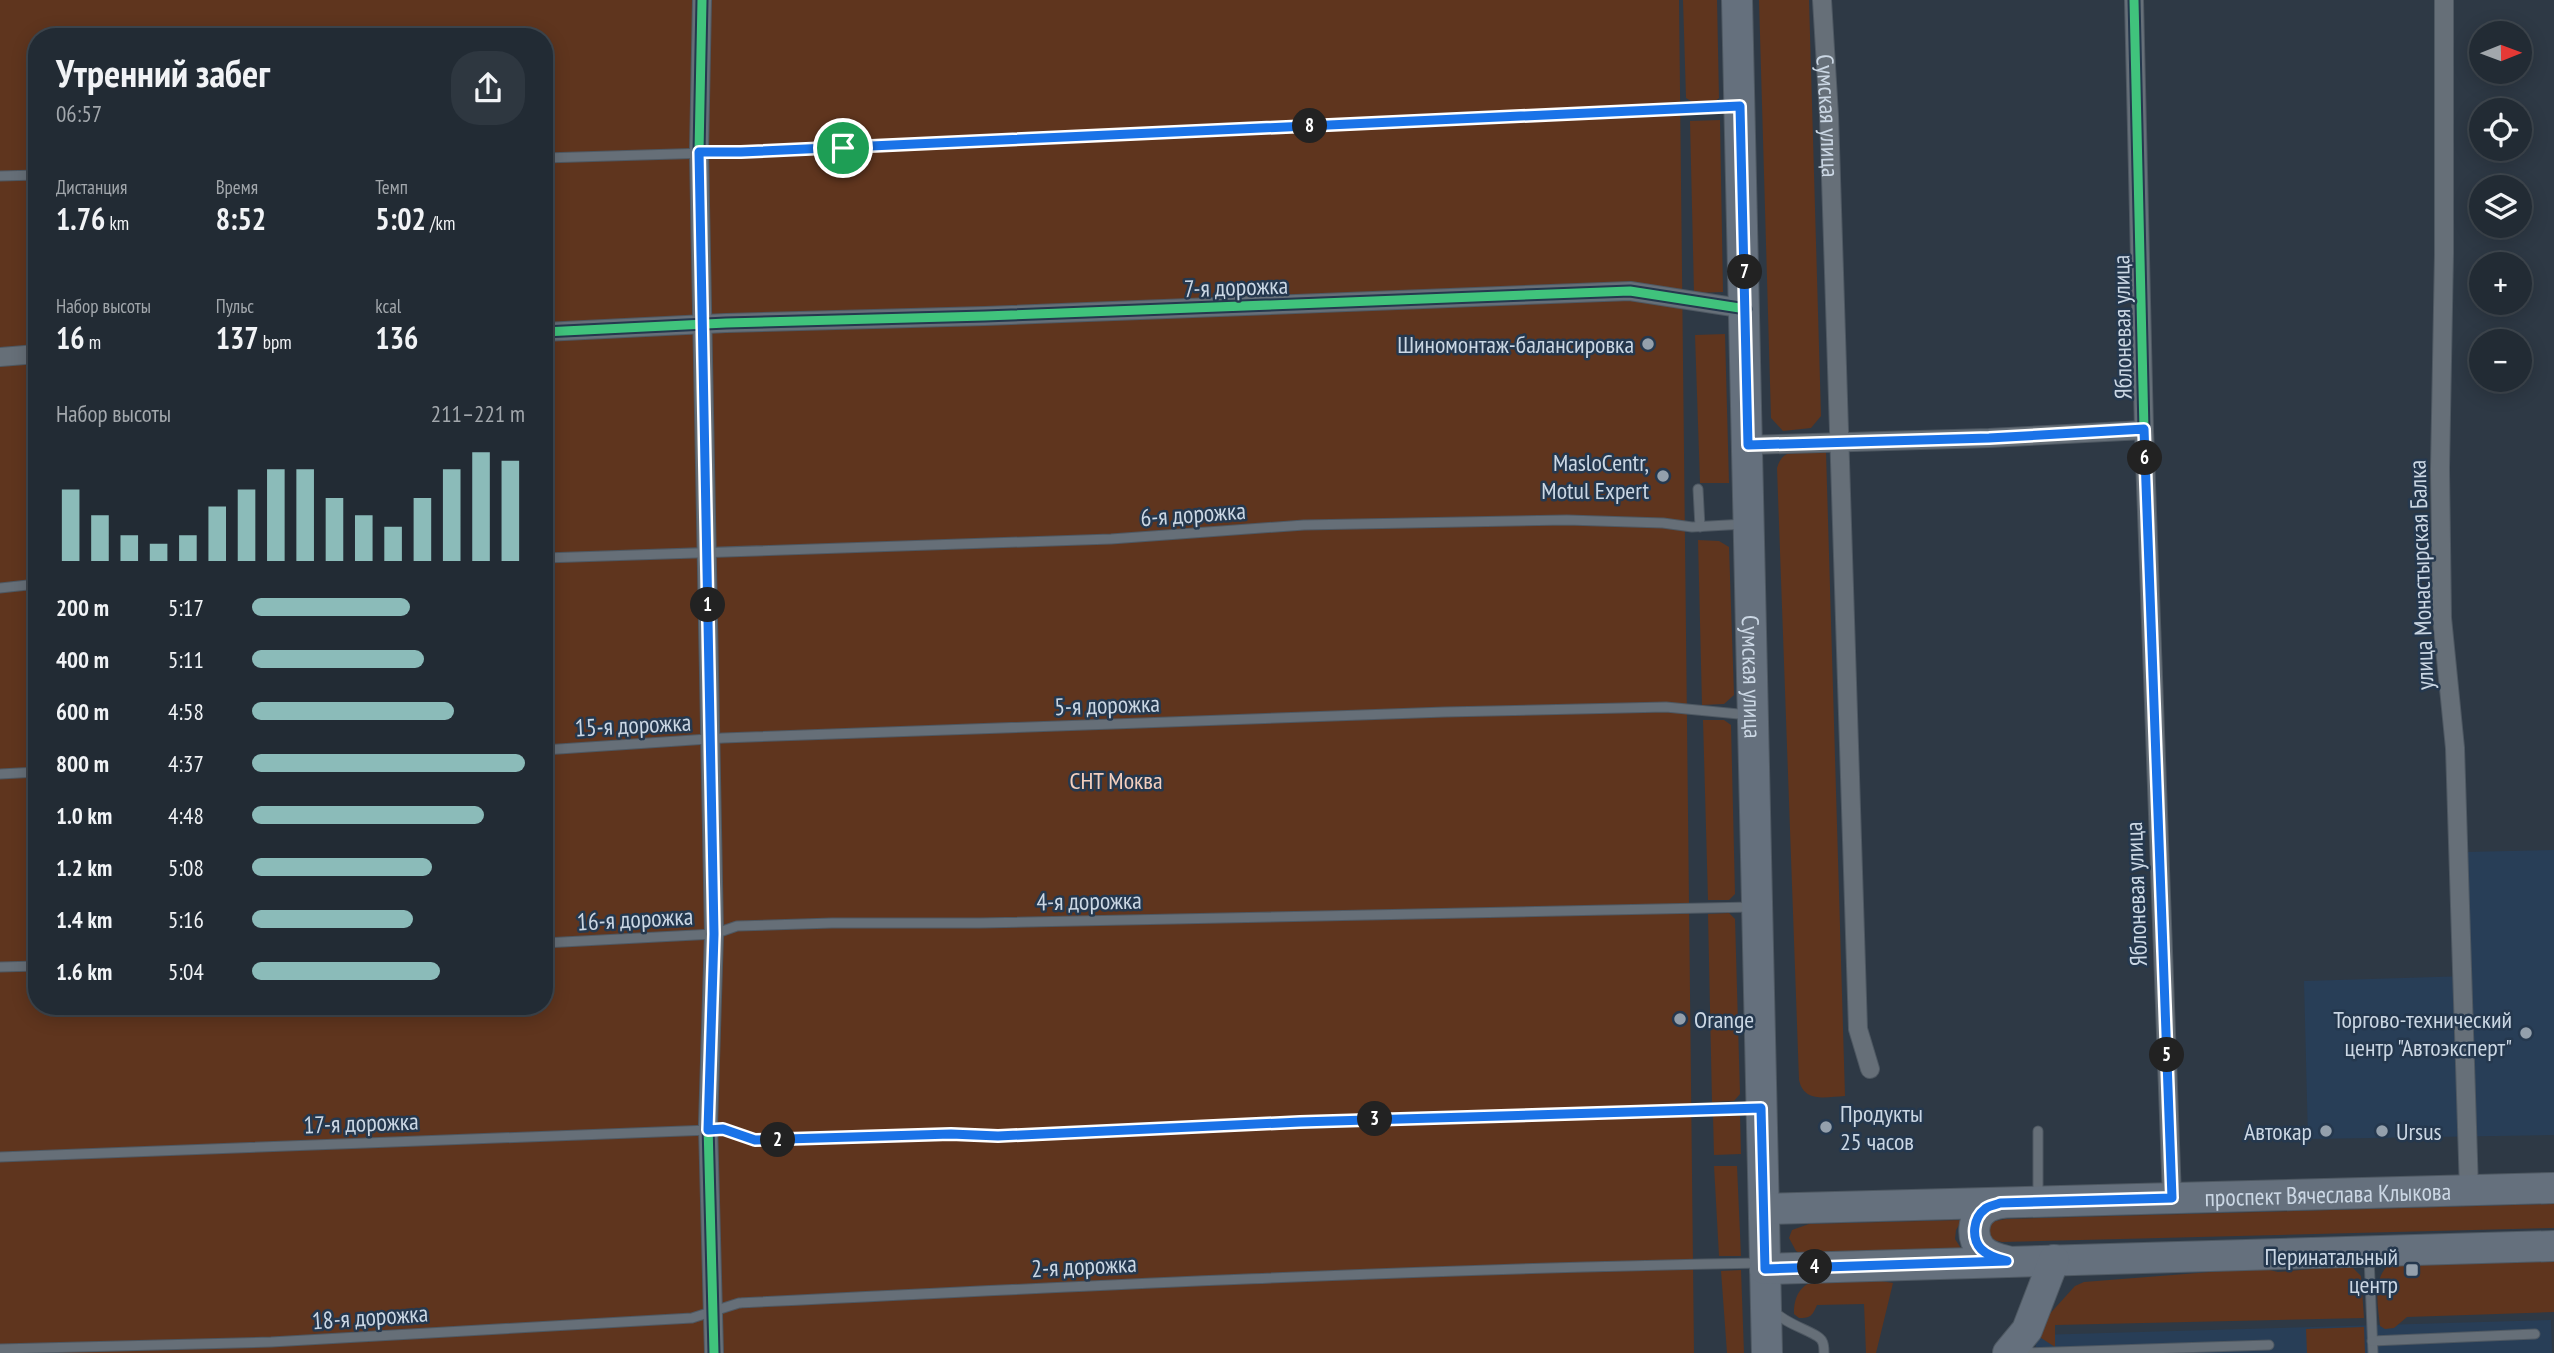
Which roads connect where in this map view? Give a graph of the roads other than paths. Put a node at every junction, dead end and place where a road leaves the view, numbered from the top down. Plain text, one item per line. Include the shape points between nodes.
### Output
1 (702, 0) edge
2 (1737, 0) edge
3 (1822, 0) edge
4 (2134, 0) edge
5 (2444, 0) edge
6 (1740, 106) junction
7 (699, 152) junction
8 (553, 158) edge
9 (28, 175) edge
10 (0, 176) edge
11 (1746, 309) junction
12 (702, 325) junction
13 (553, 332) edge
14 (28, 355) edge
15 (0, 357) edge
16 (2144, 429) junction
17 (1837, 443) junction
18 (1748, 445) junction
19 (1698, 489) dead end
20 (1750, 524) junction
21 (1700, 527) junction
22 (716, 552) junction
23 (553, 558) edge
24 (28, 584) edge
25 (0, 588) edge
26 (1754, 716) junction
27 (717, 739) junction
28 (553, 749) edge
29 (28, 772) edge
30 (0, 774) edge
31 (1758, 907) junction
32 (721, 933) junction
33 (553, 942) edge
34 (28, 966) edge
35 (0, 967) edge
36 (1870, 1069) dead end
37 (1761, 1108) junction
38 (713, 1128) junction
39 (2038, 1131) dead end
40 (0, 1157) edge
41 (2554, 1188) edge
42 (2469, 1191) junction
43 (2172, 1198) junction
44 (2038, 1202) junction
45 (2000, 1203) junction
46 (1764, 1209) junction
47 (2554, 1246) edge
48 (2369, 1251) junction
49 (2054, 1260) junction
50 (2007, 1261) junction
51 (1765, 1266) junction
52 (1766, 1298) junction
53 (739, 1303) joint
54 (712, 1312) junction
55 (2027, 1330) junction
56 (2535, 1334) dead end
57 (2372, 1341) junction
58 (2269, 1345) dead end
59 (0, 1349) edge
60 (714, 1353) edge
61 (1767, 1353) edge
62 (1824, 1353) edge
63 (2008, 1353) edge
64 (2373, 1353) edge

1 - 7 street
2 - 6 main road, Сумская улица
3 - 17 street, Сумская улица
4 - 16 street, Яблоневая улица
5 - 42 street, улица Монастырская Балка via 2442,618 2455,748
6 - 7 lane
6 - 11 main road, Сумская улица
7 - 8 lane
7 - 12 street
9 - 10 lane
11 - 12 street, 7-я дорожка via 1630,291
11 - 18 main road, Сумская улица
12 - 13 street, 7-я дорожка
12 - 22 street
14 - 15 street
16 - 17 street
16 - 43 street, Яблоневая улица
17 - 18 street
17 - 36 street, Сумская улица via 1858,1029
18 - 20 main road, Сумская улица
19 - 21 lane
20 - 21 lane, 6-я дорожка
20 - 26 main road, Сумская улица
21 - 22 lane, 6-я дорожка via 1567,520 1304,526 1111,539
22 - 23 lane, 6-я дорожка
22 - 27 street
24 - 25 lane
26 - 27 lane, 5-я дорожка via 1666,707
26 - 31 main road, Сумская улица
27 - 28 lane, 15-я дорожка
27 - 32 street
29 - 30 lane
31 - 32 lane, 4-я дорожка via 832,923 737,926
31 - 37 main road, Сумская улица
32 - 33 lane, 16-я дорожка
32 - 38 street
34 - 35 lane
37 - 38 lane via 998,1136 755,1140
37 - 46 main road, Сумская улица
38 - 40 lane, 17-я дорожка
38 - 54 street
39 - 44 lane
41 - 42 main road, проспект Вячеслава Клыкова
42 - 43 main road, проспект Вячеслава Клыкова
43 - 44 main road, проспект Вячеслава Клыкова
44 - 45 main road, проспект Вячеслава Клыкова
45 - 46 main road, проспект Вячеслава Клыкова
45 - 50 main road via 1985,1209 1974,1229 1975,1238 1981,1250
46 - 51 main road, Сумская улица
47 - 48 main road
48 - 49 main road
48 - 57 lane
49 - 50 main road
49 - 55 main road
50 - 51 main road
51 - 52 main road, Сумская улица
51 - 53 lane, 2-я дорожка via 1200,1279
52 - 61 main road, Сумская улица
52 - 62 lane via 1789,1325 1817,1336
53 - 54 lane, 18-я дорожка
54 - 59 lane, 18-я дорожка via 692,1318 271,1342
54 - 60 street
55 - 58 lane via 2028,1353
55 - 63 main road
56 - 57 lane
57 - 64 lane

